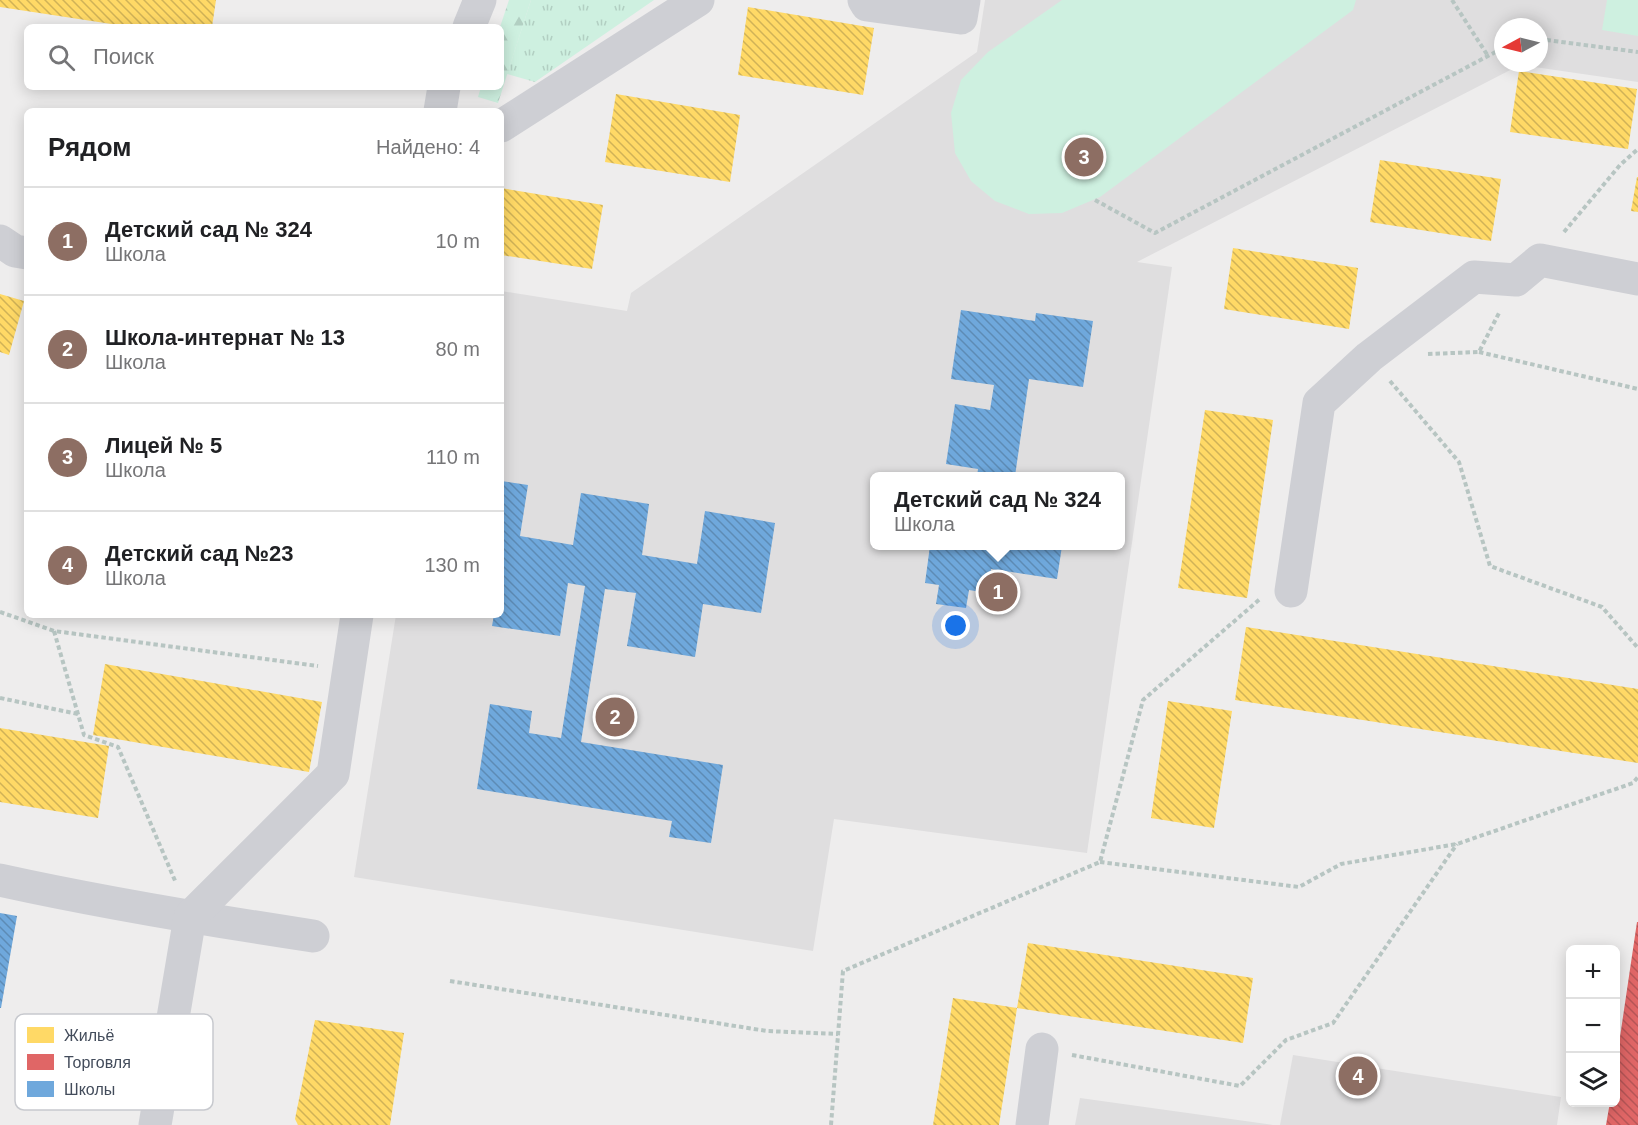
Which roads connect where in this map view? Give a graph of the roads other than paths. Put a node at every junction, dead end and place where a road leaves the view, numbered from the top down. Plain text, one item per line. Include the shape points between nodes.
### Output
1 (480, 0) edge
2 (698, 0) edge
3 (864, 0) edge
4 (964, 0) edge
5 (470, 24) edge
6 (444, 90) edge
7 (440, 108) edge
8 (504, 124) edge
9 (0, 241) edge
10 (24, 252) edge
11 (1638, 279) edge
12 (1279, 592) road end
13 (357, 618) edge
14 (0, 880) edge
15 (190, 917) junction
16 (313, 936) dead end
17 (174, 1014) edge
18 (1042, 1049) road end
19 (158, 1110) edge
20 (155, 1125) edge
21 (1032, 1125) edge

1 - 5 street
2 - 8 street
3 - 4 street via 867,5 961,18
6 - 7 street
9 - 10 street
11 - 12 street via 1540,260 1516,280 1474,278 1369,357 1319,403
13 - 15 street via 333,774
14 - 15 street
15 - 16 street
15 - 17 street
18 - 21 street
19 - 20 street

